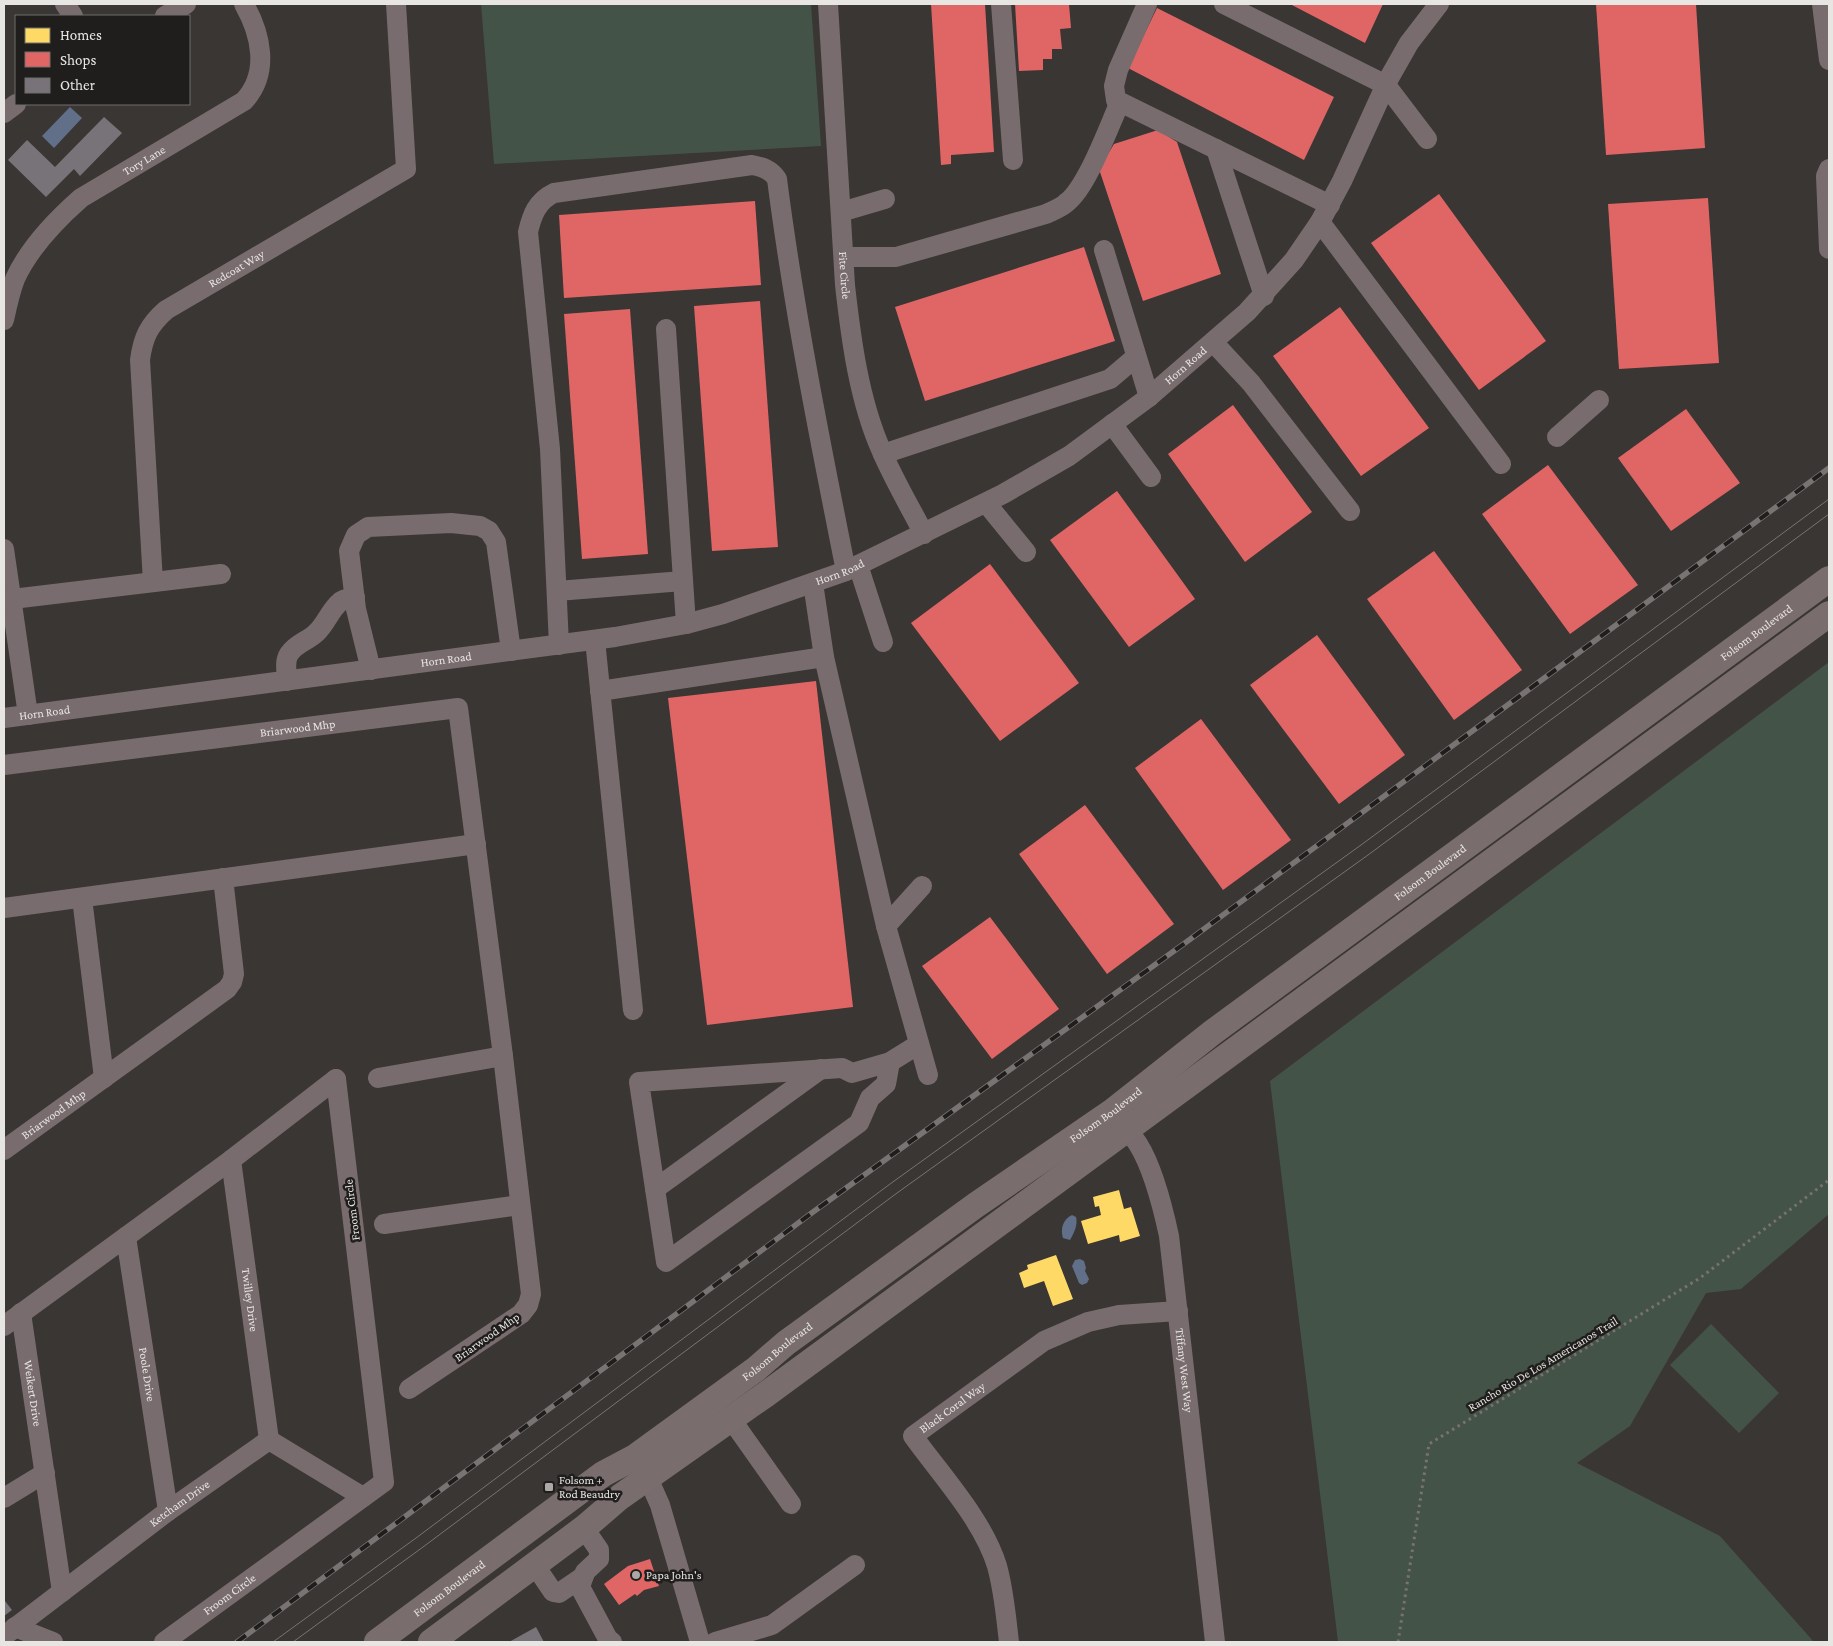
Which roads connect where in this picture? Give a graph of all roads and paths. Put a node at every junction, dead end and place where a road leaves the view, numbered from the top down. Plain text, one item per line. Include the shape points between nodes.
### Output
1 (66, 4) edge
2 (186, 4) edge
3 (244, 4) edge
4 (396, 4) edge
5 (828, 4) edge
6 (1001, 4) edge
7 (1146, 4) edge
8 (1224, 4) edge
9 (1439, 4) edge
10 (1822, 4) edge
11 (72, 15) edge
12 (167, 15) edge
13 (1829, 60) edge
14 (1386, 85) junction
15 (1120, 102) junction
16 (15, 105) edge
17 (4, 113) edge
18 (1427, 138) dead end
19 (1216, 149) junction
20 (1013, 160) dead end
21 (1829, 169) edge
22 (885, 199) dead end
23 (841, 212) junction
24 (1325, 214) junction
25 (1829, 249) edge
26 (1104, 250) dead end
27 (844, 257) junction
28 (1264, 296) junction
29 (4, 320) edge
30 (666, 329) dead end
31 (1213, 342) junction
32 (1136, 357) junction
33 (1148, 397) junction
34 (1599, 400) dead end
35 (1112, 424) junction
36 (1557, 437) dead end
37 (883, 454) junction
38 (1500, 464) dead end
39 (1151, 477) dead end
40 (986, 503) junction
41 (1350, 511) dead end
42 (924, 534) junction
43 (4, 549) edge
44 (1026, 552) dead end
45 (852, 568) junction
46 (221, 574) dead end
47 (1829, 579) edge
48 (683, 581) junction
49 (153, 582) junction
50 (813, 582) junction
51 (556, 591) junction
52 (355, 597) junction
53 (7, 600) edge
54 (1829, 614) edge
55 (686, 624) junction
56 (595, 640) junction
57 (883, 642) dead end
58 (559, 645) junction
59 (511, 651) junction
60 (824, 657) junction
61 (371, 670) junction
62 (287, 680) junction
63 (600, 691) junction
64 (28, 715) junction
65 (4, 718) edge
66 (4, 765) edge
67 (476, 844) junction
68 (223, 878) junction
69 (922, 886) dead end
70 (82, 898) junction
71 (4, 908) edge
72 (886, 926) junction
73 (633, 1010) dead end
74 (920, 1044) junction
75 (503, 1056) junction
76 (890, 1062) junction
77 (821, 1070) junction
78 (852, 1073) junction
79 (928, 1074) dead end
80 (104, 1078) junction
81 (378, 1078) dead end
82 (870, 1098) junction
83 (1120, 1120) junction
84 (4, 1150) edge
85 (231, 1160) junction
86 (1829, 1180) edge
87 (655, 1189) junction
88 (520, 1206) junction
89 (384, 1224) dead end
90 (126, 1237) junction
91 (1178, 1311) junction
92 (21, 1313) junction
93 (4, 1326) edge
94 (409, 1388) dead end
95 (731, 1420) junction
96 (269, 1440) junction
97 (642, 1467) junction
98 (45, 1474) junction
99 (363, 1497) junction
100 (4, 1498) edge
101 (791, 1504) dead end
102 (168, 1511) junction
103 (584, 1528) junction
104 (534, 1564) junction
105 (855, 1565) dead end
106 (584, 1576) junction
107 (62, 1592) junction
108 (9, 1632) edge
109 (53, 1642) edge
110 (164, 1642) edge
111 (377, 1642) edge
112 (431, 1642) edge
113 (612, 1642) edge
114 (700, 1642) edge
115 (714, 1642) edge
116 (1009, 1642) edge
117 (1215, 1642) edge
118 (1398, 1642) edge

1 - 11 street
2 - 12 street
3 - 29 street, Tory Lane via 253,19 261,56 259,78 252,92 244,101 81,198 33,249 16,278
4 - 49 street, Redcoat Way via 406,168 166,310 149,329 142,343 140,360
5 - 23 street, Fite Circle
6 - 20 street
7 - 15 street via 1118,70 1114,86 1116,100
8 - 14 street
9 - 14 street, Horn Road via 1409,43
10 - 13 street
14 - 18 street
14 - 24 street, Horn Road
15 - 19 street
15 - 27 street via 1088,172 1067,203 1046,214 896,257
16 - 17 street
19 - 24 street
19 - 28 street
21 - 25 street via 1826,176
22 - 23 street
23 - 27 street, Fite Circle
24 - 28 street, Horn Road via 1294,260
24 - 38 street
26 - 32 street
27 - 37 street, Fite Circle via 849,324 856,363
28 - 31 street, Horn Road
30 - 48 street
31 - 33 street, Horn Road
31 - 41 street via 1252,383
32 - 33 street
32 - 37 street via 1110,379
33 - 35 street, Horn Road
34 - 36 street
35 - 39 street
35 - 40 street, Horn Road via 1069,456
37 - 42 street, Fite Circle
40 - 42 street, Horn Road
40 - 44 street
42 - 45 street, Horn Road
43 - 53 street
45 - 50 street, Horn Road
45 - 51 street via 822,448 777,179 773,173 752,165 554,193 544,198 531,219 528,232 550,449
45 - 57 street
46 - 49 street
47 - 83 main road, Folsom Boulevard via 1221,1026
48 - 51 street
48 - 55 street
49 - 53 street
50 - 55 street, Horn Road
50 - 60 street
51 - 58 street
52 - 59 street via 350,551 356,535 368,527 451,523 480,526 489,531 496,542
52 - 61 street
52 - 62 street via 340,602 320,629 290,653 286,661
53 - 64 street
54 - 83 main road, Folsom Boulevard
55 - 56 street, Horn Road
56 - 58 street, Horn Road
56 - 63 street
58 - 59 street, Horn Road
59 - 61 street, Horn Road
60 - 63 street
60 - 72 street
61 - 62 street, Horn Road
62 - 64 street, Horn Road
63 - 73 street
64 - 65 street, Horn Road
66 - 67 street, Briarwood Mhp via 458,708
67 - 68 street
67 - 75 street, Briarwood Mhp
68 - 70 street
68 - 80 street, Briarwood Mhp via 234,974 232,982 227,989
69 - 72 street
70 - 71 street
70 - 80 street
72 - 74 street
74 - 76 street
74 - 79 street
75 - 81 street
75 - 88 street, Briarwood Mhp
76 - 78 street
76 - 82 street via 886,1084
77 - 78 street via 842,1068
77 - 87 street
77 - 87 street via 639,1082
78 - 82 street
80 - 84 street, Briarwood Mhp
82 - 87 street via 859,1123 666,1262
83 - 91 street, Tiffany West Way via 1139,1144 1163,1208
83 - 95 main road, Folsom Boulevard
83 - 97 main road, Folsom Boulevard via 952,1222 786,1343
85 - 90 street, Froom Circle
85 - 96 street, Twilley Drive
85 - 99 street, Froom Circle via 336,1079 384,1482
86 - 118 path, Rancho Rio De Los Americanos Trail via 1700,1278 1429,1444
88 - 89 street
88 - 94 street, Briarwood Mhp via 531,1294 528,1305 521,1314
90 - 92 street, Froom Circle
90 - 102 street, Poole Drive
91 - 116 street, Black Coral Way via 1119,1315 1088,1322 1044,1340 913,1436 986,1540 1002,1590
91 - 117 street, Tiffany West Way
92 - 93 street, Froom Circle
92 - 98 street, Weikert Drive
95 - 97 main road, Folsom Boulevard
95 - 101 street
96 - 99 street
96 - 102 street, Ketcham Drive
97 - 103 main road, Folsom Boulevard via 620,1497
97 - 111 main road, Folsom Boulevard via 603,1474
97 - 114 street via 660,1504
98 - 100 street
98 - 107 street, Weikert Drive
99 - 110 street, Froom Circle
102 - 107 street, Ketcham Drive
103 - 104 main road, Folsom Boulevard
103 - 106 street via 599,1550 599,1559
104 - 106 street via 553,1592 559,1593
104 - 112 main road, Folsom Boulevard
105 - 115 street via 772,1626
106 - 113 street via 580,1587
107 - 108 street, Ketcham Drive
108 - 109 street

